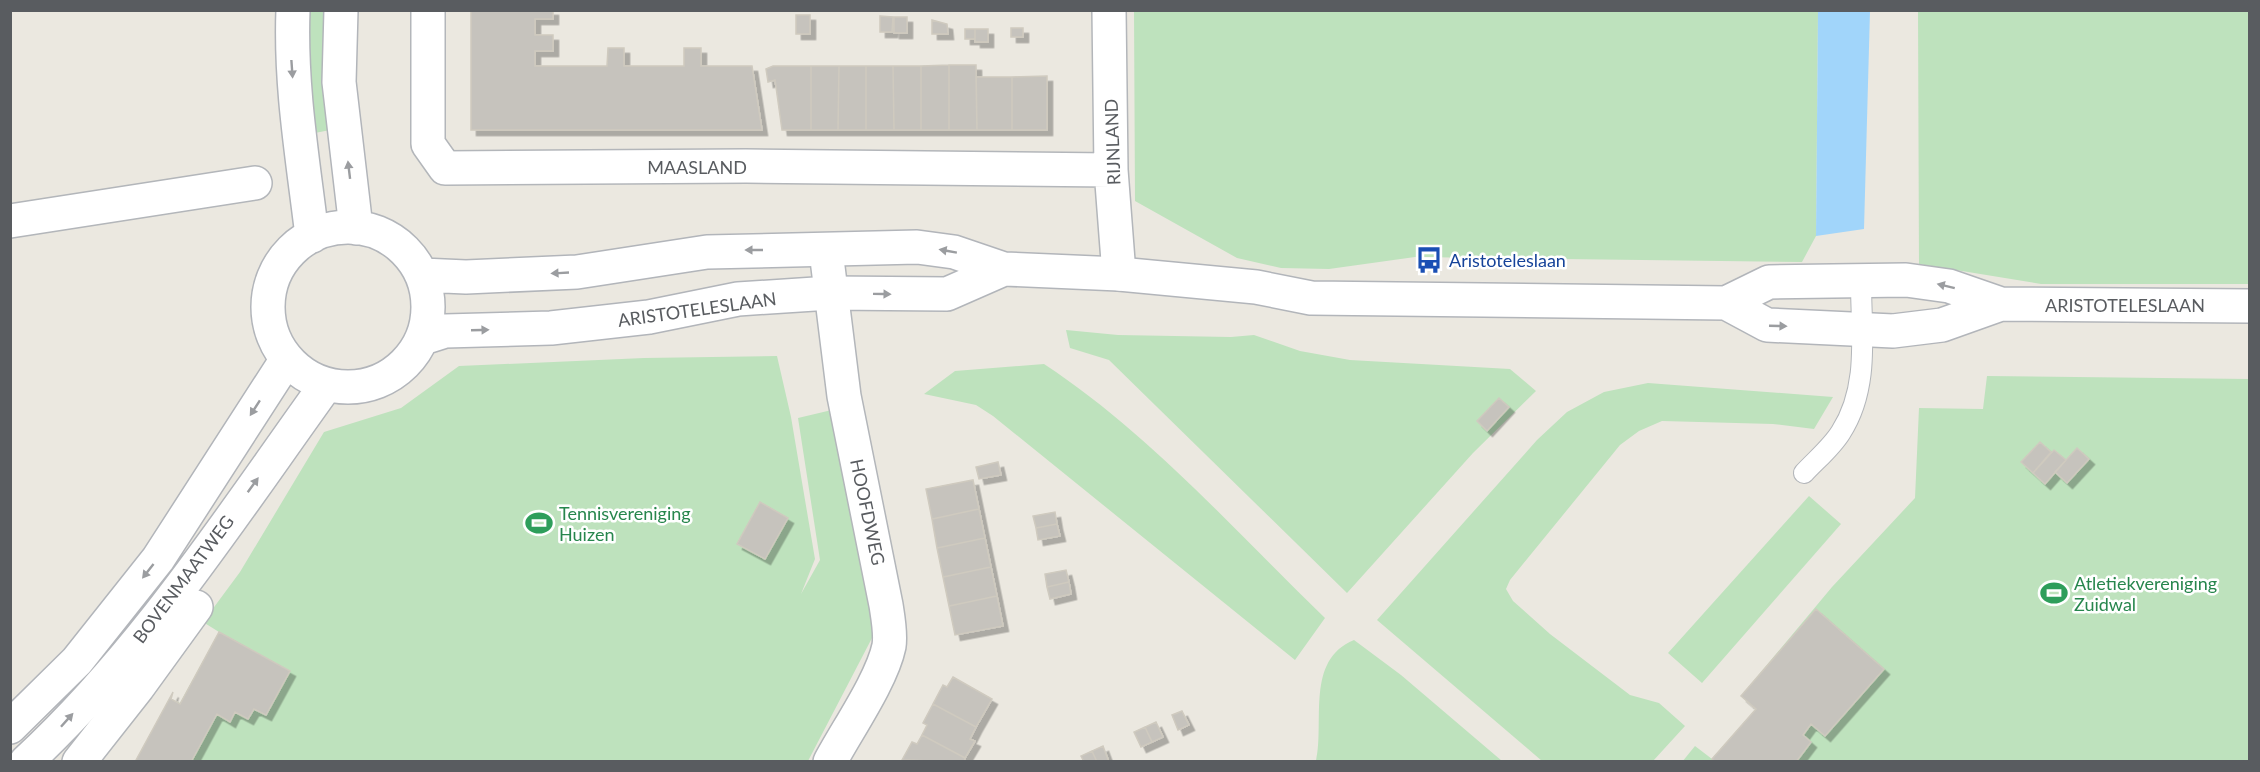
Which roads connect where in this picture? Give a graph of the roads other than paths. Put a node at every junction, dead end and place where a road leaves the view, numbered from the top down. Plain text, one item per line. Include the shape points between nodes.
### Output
1 (293, 10) edge
2 (341, 10) edge
3 (428, 10) edge
4 (1109, 10) edge
5 (1111, 170) junction
6 (255, 183) dead end
7 (10, 221) edge
8 (356, 228) junction
9 (312, 236) junction
10 (826, 250) junction
11 (1004, 269) junction
12 (1119, 274) junction
13 (422, 275) junction
14 (1861, 282) junction
15 (830, 293) junction
16 (1725, 303) junction
17 (2001, 304) junction
18 (2250, 306) edge
19 (1861, 329) junction
20 (423, 338) junction
21 (287, 359) junction
22 (326, 385) junction
23 (1804, 473) dead end
24 (196, 607) dead end
25 (10, 727) edge
26 (26, 762) edge
27 (79, 762) edge
28 (830, 762) edge

1 -> 9 street via 291,56 296,116
8 -> 2 street via 339,82
3 - 5 street, MAASLAND via 429,144 445,168
4 - 5 street, RIJNLAND
5 - 12 street, RIJNLAND
6 - 7 street
8 - 9 street via 341,227
8 - 13 street via 390,239 409,254
9 - 21 street via 283,262 268,298 273,336
11 -> 10 street, ARISTOTELESLAAN via 954,252 917,247
10 -> 13 street, ARISTOTELESLAAN via 707,252 577,272
10 - 15 street, HOOFDWEG
11 - 12 street, ARISTOTELESLAAN
15 -> 11 street, ARISTOTELESLAAN via 947,294
12 - 16 street, ARISTOTELESLAAN via 1256,287 1311,298
13 - 20 street via 429,306
14 - 16 street, ARISTOTELESLAAN via 1769,282
17 -> 14 street, ARISTOTELESLAAN via 1928,281
14 - 19 lane
20 -> 15 street, ARISTOTELESLAAN via 445,331 551,328 649,317 738,299
15 - 28 street, HOOFDWEG via 844,396 890,638 876,677
16 -> 19 street, ARISTOTELESLAAN via 1767,326
17 - 18 street, ARISTOTELESLAAN
17 - 19 street, ARISTOTELESLAAN via 1942,325 1906,330
19 - 23 lane via 1861,381 1849,418 1840,434
20 - 22 street via 400,369 383,380 364,387
21 - 22 street via 304,375
21 -> 25 street, BOVENMAATWEG via 158,559 76,661
26 -> 22 street, BOVENMAATWEG via 148,629
24 - 27 street, BOVENMAATWEG

